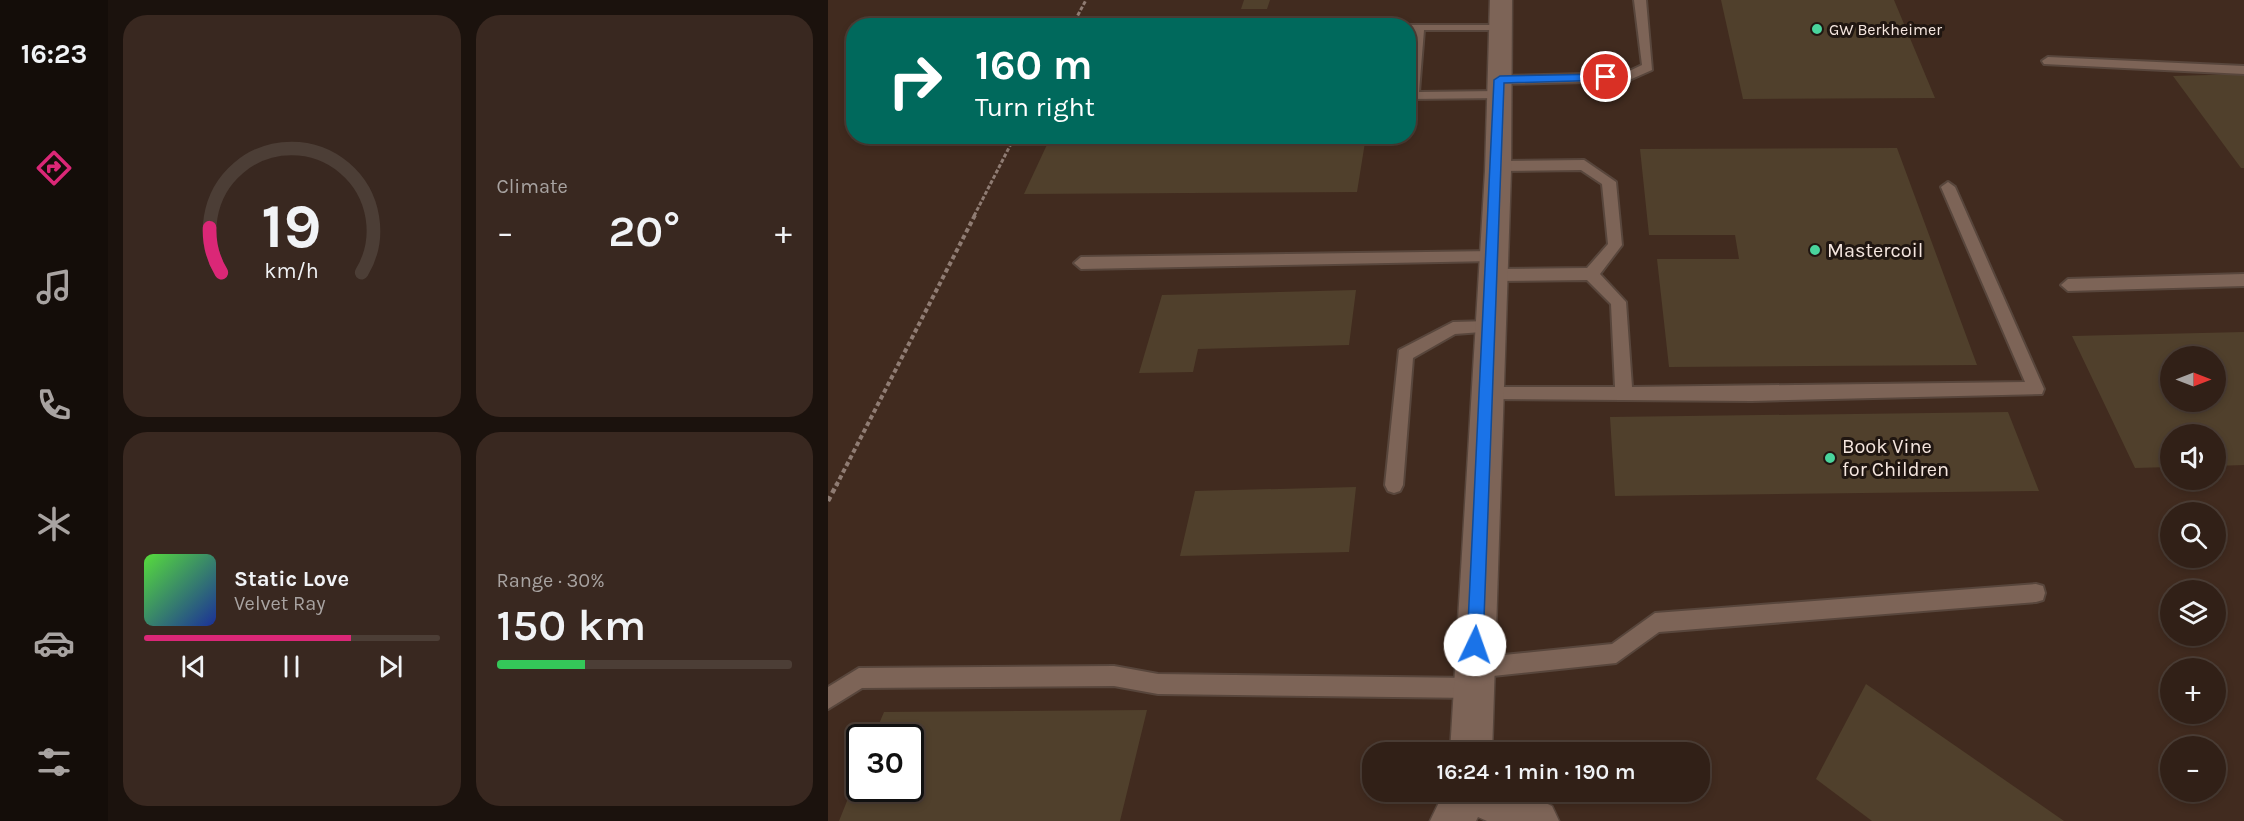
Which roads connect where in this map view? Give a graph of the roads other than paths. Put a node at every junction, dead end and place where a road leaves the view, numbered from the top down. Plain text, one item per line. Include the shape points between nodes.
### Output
1 (1640, 0) edge
2 (1501, 14) edge
3 (1416, 27) edge
4 (2048, 61) dead end
5 (2244, 70) edge
6 (1499, 88) junction
7 (1416, 96) edge
8 (1498, 165) junction
9 (1948, 187) dead end
10 (1081, 263) dead end
11 (1493, 266) junction
12 (1591, 274) junction
13 (2244, 280) edge
14 (2068, 285) dead end
15 (1490, 327) junction
16 (1487, 394) junction
17 (1624, 394) junction
18 (1394, 485) dead end
19 (2036, 593) dead end
20 (1474, 678) junction
21 (828, 699) edge
22 (1471, 742) edge
23 (1464, 802) edge
24 (1493, 802) edge
25 (1452, 821) edge
26 (1537, 821) edge

1 - 6 lane via 1648,67 1627,77
2 - 3 lane
2 - 6 street
4 - 5 lane
6 - 7 lane
6 - 8 street
8 - 11 street
8 - 12 lane via 1584,165 1609,182 1615,245
9 - 17 lane via 2036,389
10 - 11 lane
11 - 12 lane
11 - 15 street
12 - 17 lane via 1618,302
13 - 14 lane
15 - 16 street
15 - 18 lane via 1453,328 1405,355
16 - 17 lane
16 - 20 street
19 - 20 lane via 1655,623 1616,653
20 - 21 lane via 1158,684 1113,676 859,678
20 - 22 street
23 - 25 street
24 - 26 street

